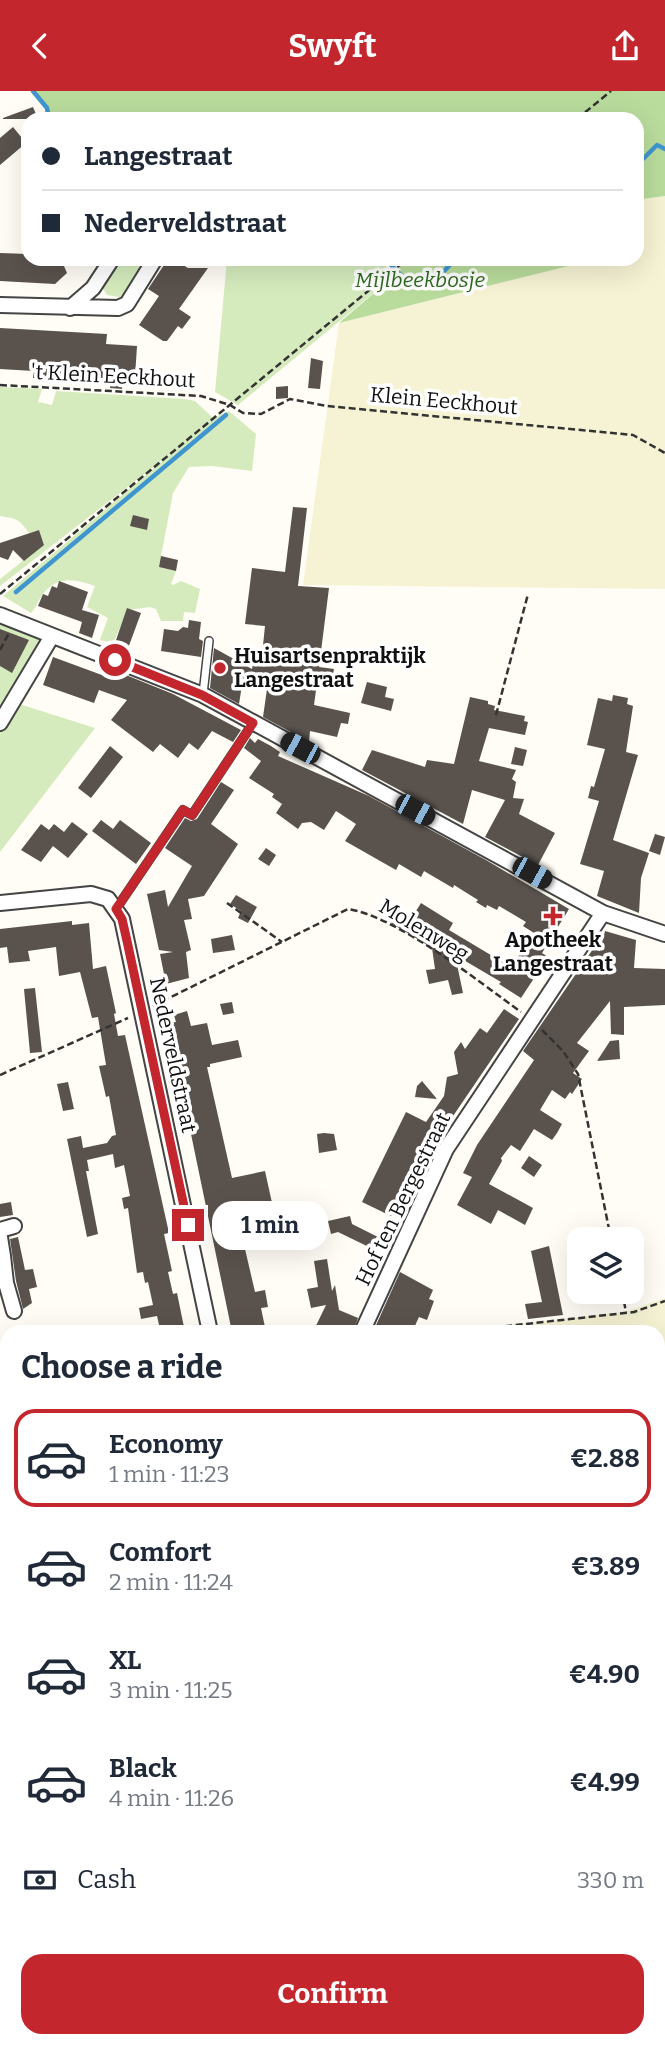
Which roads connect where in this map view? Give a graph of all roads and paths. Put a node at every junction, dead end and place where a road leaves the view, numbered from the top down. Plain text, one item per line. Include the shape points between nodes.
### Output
1 (611, 91) edge
2 (586, 112) edge
3 (107, 266) edge
4 (151, 266) edge
5 (398, 266) edge
6 (0, 305) edge
7 (70, 308) junction
8 (0, 385) edge
9 (222, 403) joint
10 (230, 405) junction
11 (665, 453) edge
12 (0, 594) edge
13 (528, 594) dead end
14 (0, 615) edge
15 (15, 621) junction
16 (52, 636) junction
17 (209, 641) dead end
18 (0, 650) edge
19 (202, 695) junction
20 (496, 715) dead end
21 (0, 723) edge
22 (253, 723) junction
23 (0, 903) edge
24 (227, 903) dead end
25 (116, 909) junction
26 (603, 913) junction
27 (665, 935) edge
28 (282, 941) junction
29 (143, 1011) junction
30 (531, 1020) junction
31 (0, 1075) edge
32 (609, 1227) edge
33 (0, 1237) edge
34 (1, 1257) edge
35 (665, 1301) edge
36 (624, 1304) edge
37 (14, 1311) dead end
38 (626, 1313) junction
39 (209, 1325) edge
40 (365, 1325) edge
41 (517, 1325) edge

1 - 2 path
3 - 7 street via 93,288
4 - 7 street via 127,304
5 - 10 path
6 - 7 street
8 - 9 path, 't Klein Eeckhout via 201,396
9 - 10 path, Klein Eeckhout
10 - 11 path, Klein Eeckhout via 243,413 261,414 290,399 633,435
10 - 12 path
13 - 20 path
14 - 15 street
15 - 16 street
15 - 18 path
16 - 19 street
16 - 21 street
17 - 19 lane
19 - 22 street
22 - 25 lane via 192,815 183,810
22 - 26 street
23 - 25 street via 91,894 108,899
24 - 28 path
25 - 29 street, Nederveldstraat
26 - 27 street
26 - 30 street, Hof ten Bergestraat
28 - 29 path, Molenweg
28 - 30 path, Molenweg via 348,909 364,911 438,953
29 - 31 path, Molenweg
29 - 39 street, Nederveldstraat
30 - 32 path, Molenweg via 563,1051 578,1074
30 - 40 street, Hof ten Bergestraat via 446,1149
33 - 34 street
34 - 37 street
35 - 38 path
36 - 38 path
38 - 41 path

